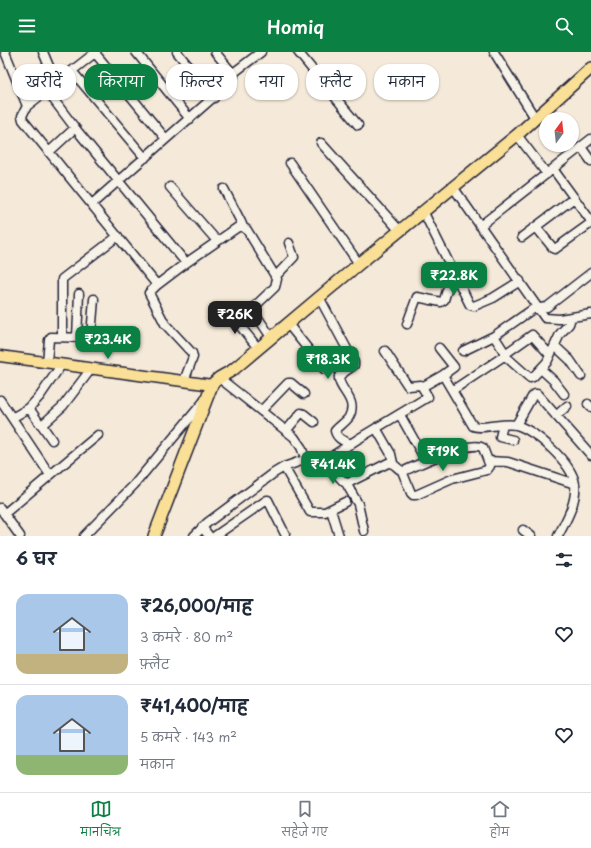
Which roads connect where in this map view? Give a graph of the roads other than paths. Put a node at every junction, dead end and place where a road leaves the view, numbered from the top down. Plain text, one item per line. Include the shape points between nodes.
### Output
1 (6, 52) edge
2 (43, 52) edge
3 (136, 52) edge
4 (177, 52) edge
5 (215, 52) edge
6 (261, 52) edge
7 (298, 52) edge
8 (494, 52) edge
9 (96, 53) edge
10 (48, 64) edge
11 (187, 64) edge
12 (225, 64) edge
13 (76, 68) edge
14 (591, 68) edge
15 (237, 70) edge
16 (76, 76) edge
17 (35, 100) edge
18 (54, 100) edge
19 (212, 100) edge
20 (27, 106) junction
21 (535, 118) junction
22 (190, 119) junction
23 (358, 125) dead end
24 (75, 128) junction
25 (516, 135) junction
26 (166, 139) junction
27 (591, 139) edge
28 (321, 143) dead end
29 (581, 147) junction
30 (49, 152) junction
31 (146, 158) junction
32 (591, 161) edge
33 (290, 163) dead end
34 (550, 172) junction
35 (119, 181) junction
36 (170, 187) dead end
37 (453, 187) junction
38 (224, 189) dead end
39 (574, 198) junction
40 (92, 204) junction
41 (423, 211) junction
42 (591, 222) edge
43 (480, 226) junction
44 (242, 227) junction
45 (536, 227) junction
46 (400, 231) junction
47 (118, 236) junction
48 (522, 237) dead end
49 (217, 241) junction
50 (289, 243) dead end
51 (186, 263) junction
52 (359, 264) junction
53 (453, 271) junction
54 (591, 274) edge
55 (275, 277) junction
56 (520, 281) junction
57 (157, 285) junction
58 (79, 294) dead end
59 (319, 297) junction
60 (94, 299) dead end
61 (539, 309) junction
62 (227, 310) dead end
63 (591, 314) edge
64 (571, 318) junction
65 (288, 324) junction
66 (407, 324) dead end
67 (494, 336) junction
68 (62, 337) junction
69 (77, 337) junction
70 (271, 337) junction
71 (555, 346) junction
72 (258, 348) junction
73 (439, 348) dead end
74 (385, 351) dead end
75 (463, 351) dead end
76 (505, 354) junction
77 (550, 355) junction
78 (0, 356) edge
79 (47, 362) junction
80 (62, 364) junction
81 (91, 369) junction
82 (324, 369) dead end
83 (541, 369) junction
84 (443, 375) junction
85 (581, 376) dead end
86 (184, 381) junction
87 (213, 386) junction
88 (422, 387) junction
89 (453, 390) junction
90 (304, 394) dead end
91 (564, 394) dead end
92 (0, 400) edge
93 (567, 406) dead end
94 (29, 408) junction
95 (261, 411) junction
96 (400, 415) junction
97 (556, 416) junction
98 (12, 418) junction
99 (314, 422) dead end
100 (41, 424) junction
101 (503, 425) junction
102 (516, 426) junction
103 (376, 428) junction
104 (286, 431) junction
105 (98, 435) dead end
106 (52, 440) dead end
107 (513, 440) dead end
108 (351, 444) junction
109 (591, 455) edge
110 (306, 460) junction
111 (426, 461) junction
112 (488, 461) junction
113 (324, 462) junction
114 (393, 463) junction
115 (565, 465) junction
116 (284, 467) junction
117 (402, 472) junction
118 (50, 476) junction
119 (561, 479) junction
120 (346, 483) junction
121 (575, 484) junction
122 (345, 502) dead end
123 (331, 510) junction
124 (2, 511) edge
125 (202, 527) junction
126 (522, 530) dead end
127 (364, 531) dead end
128 (285, 534) dead end
129 (20, 536) edge
130 (84, 536) edge
131 (154, 536) edge
132 (194, 536) edge
133 (209, 536) edge
134 (215, 536) edge
135 (339, 536) edge
136 (531, 536) edge
137 (558, 536) edge

1 - 20 street
2 - 10 street
3 - 22 street
4 - 11 street
5 - 12 street
6 - 15 street
7 - 23 street
8 - 21 street
9 - 13 street
9 - 26 street
14 - 21 highway
16 - 31 street
17 - 20 street
18 - 24 street
19 - 22 street
20 - 30 street via 22,116 23,120
21 - 25 highway
22 - 26 street
24 - 30 street
24 - 35 street
25 - 34 street
25 - 37 highway
26 - 31 street
27 - 29 street
28 - 46 street
29 - 32 street
29 - 34 street
30 - 40 street
31 - 35 street
33 - 52 street
34 - 39 street
34 - 43 street
35 - 40 street
35 - 51 street
36 - 49 street
37 - 41 highway
37 - 43 street
38 - 44 street
39 - 42 street
39 - 45 street
40 - 47 street
41 - 46 highway
41 - 53 street
42 - 45 street via 555,249
43 - 56 street
44 - 49 street
44 - 55 street via 247,230
45 - 48 street
46 - 52 highway
47 - 57 street
47 - 68 street via 62,279
49 - 51 street
50 - 55 street via 294,257
51 - 57 street
52 - 59 highway
53 - 56 street via 472,306 493,298
53 - 66 street via 443,302 417,297
54 - 61 street via 547,307
55 - 70 street via 275,287 252,309
56 - 61 street
57 - 86 street via 150,291 149,296 165,324 193,355
58 - 69 street
59 - 65 highway
59 - 108 street via 355,363 339,376 338,380 351,404 348,418 335,431 339,438
60 - 69 street via 91,336
61 - 64 street via 545,318
61 - 67 street via 533,310
62 - 72 street
63 - 64 street
64 - 71 street
65 - 70 highway
65 - 82 street
67 - 75 street
67 - 76 street
68 - 69 street
68 - 79 street via 49,338
70 - 72 highway
71 - 77 street
71 - 85 street via 570,360
72 - 87 highway
73 - 84 street via 454,367
74 - 88 street via 408,386 420,384
76 - 77 street via 532,335
76 - 83 street via 530,378
76 - 89 street
77 - 83 street
78 - 79 main road
79 - 80 main road
80 - 81 main road
80 - 94 street
81 - 86 main road
81 - 100 street via 63,406
83 - 91 street
84 - 88 street
84 - 89 street
86 - 87 main road
87 - 95 street
87 - 130 street via 134,485
87 - 131 highway
88 - 96 street via 428,397
89 - 101 street via 473,426 477,428
90 - 95 street via 288,383
92 - 98 street
93 - 97 street
94 - 98 street
94 - 100 street
95 - 104 street
96 - 103 street
96 - 111 street
97 - 102 street via 535,394
97 - 109 street
98 - 118 street
99 - 104 street via 301,413
100 - 106 street
101 - 102 street
101 - 107 street via 500,437
102 - 115 street via 540,438
103 - 108 street
103 - 114 street via 391,454
104 - 110 street via 298,441
105 - 118 street
108 - 113 street
110 - 113 street
110 - 116 street
111 - 112 street via 477,445 483,448
111 - 117 street
112 - 117 street via 490,466 487,470 452,479 416,495 411,493
112 - 119 street via 508,462
113 - 120 street
114 - 117 street
114 - 120 street
115 - 119 street
115 - 121 street
116 - 123 street via 308,511 313,513
116 - 125 street
118 - 124 street
119 - 121 street
120 - 127 street via 358,504
121 - 137 street via 572,507
122 - 123 street
123 - 135 street
124 - 129 street
125 - 132 street
125 - 133 street
126 - 136 street
128 - 134 street via 267,500

